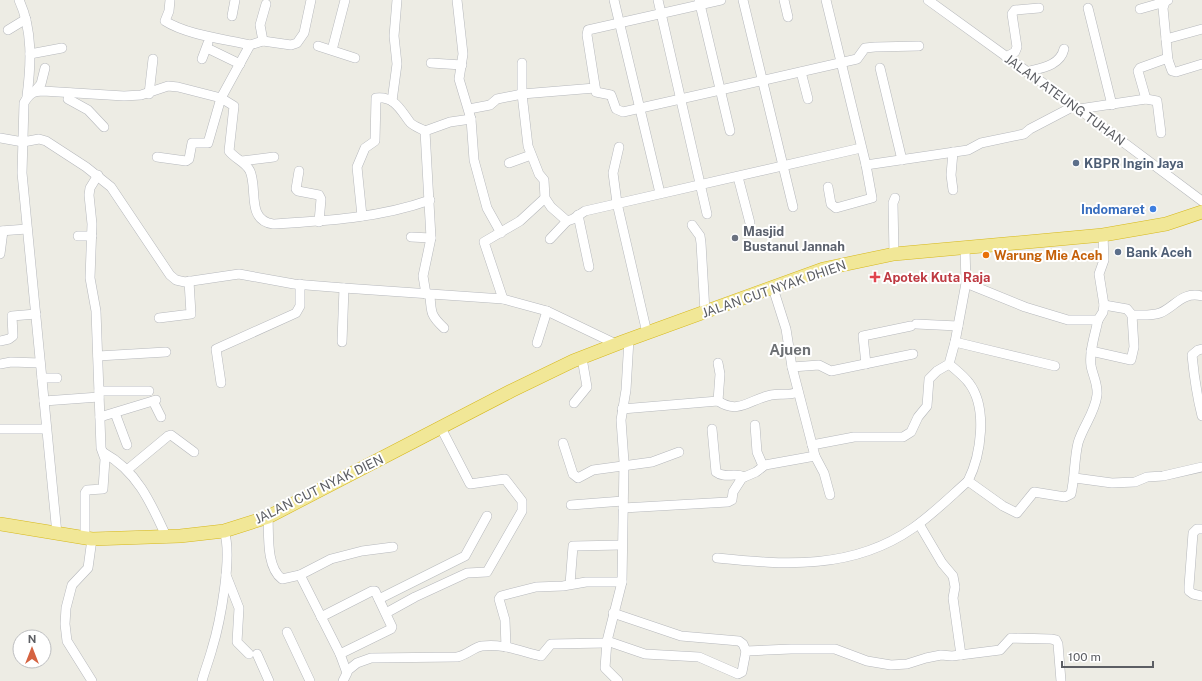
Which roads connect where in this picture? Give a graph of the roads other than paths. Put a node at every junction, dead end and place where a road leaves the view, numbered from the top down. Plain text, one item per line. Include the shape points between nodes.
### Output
1 (19, 0) edge
2 (235, 0) edge
3 (311, 0) edge
4 (345, 0) edge
5 (397, 0) edge
6 (457, 0) edge
7 (614, 0) edge
8 (658, 0) edge
9 (721, 0) edge
10 (743, 0) edge
11 (784, 0) edge
12 (826, 0) edge
13 (928, 0) edge
14 (168, 1) edge
15 (1167, 1) edge
16 (700, 2) edge
17 (266, 4) dead end
18 (1039, 8) dead end
19 (1088, 8) dead end
20 (1140, 9) dead end
21 (660, 14) junction
22 (232, 16) dead end
23 (788, 17) dead end
24 (26, 19) junction
25 (619, 24) junction
26 (1202, 29) edge
27 (8, 30) dead end
28 (211, 36) junction
29 (1166, 39) junction
30 (263, 41) junction
31 (250, 45) junction
32 (318, 46) dead end
33 (919, 46) dead end
34 (62, 48) dead end
35 (206, 48) junction
36 (1064, 49) dead end
37 (332, 50) junction
38 (30, 54) junction
39 (1006, 57) junction
40 (153, 58) dead end
41 (355, 58) dead end
42 (202, 59) dead end
43 (1168, 60) junction
44 (431, 63) dead end
45 (522, 63) dead end
46 (841, 63) junction
47 (240, 64) junction
48 (1202, 64) edge
49 (462, 65) junction
50 (45, 68) dead end
51 (880, 68) dead end
52 (801, 72) junction
53 (1026, 72) junction
54 (762, 81) junction
55 (595, 88) junction
56 (720, 90) junction
57 (70, 93) junction
58 (31, 94) junction
59 (149, 94) junction
60 (522, 94) junction
61 (221, 98) junction
62 (808, 99) dead end
63 (1146, 99) junction
64 (679, 100) junction
65 (392, 101) junction
66 (1112, 105) junction
67 (1077, 107) junction
68 (469, 109) junction
69 (640, 110) junction
70 (471, 119) junction
71 (104, 127) dead end
72 (425, 131) junction
73 (730, 131) dead end
74 (1160, 133) dead end
75 (0, 138) edge
76 (23, 138) junction
77 (619, 147) dead end
78 (861, 148) junction
79 (953, 152) junction
80 (531, 155) junction
81 (274, 156) dead end
82 (157, 157) dead end
83 (902, 160) junction
84 (242, 161) junction
85 (509, 163) dead end
86 (866, 165) junction
87 (783, 167) junction
88 (299, 171) dead end
89 (98, 176) junction
90 (738, 176) junction
91 (701, 184) junction
92 (828, 187) dead end
93 (953, 190) dead end
94 (660, 193) junction
95 (545, 198) junction
96 (895, 198) dead end
97 (430, 200) junction
98 (617, 203) junction
99 (793, 207) dead end
100 (1201, 209) edge
101 (706, 214) dead end
102 (578, 215) junction
103 (362, 216) junction
104 (567, 221) junction
105 (319, 222) junction
106 (750, 223) dead end
107 (692, 225) dead end
108 (27, 229) junction
109 (2, 231) edge
110 (501, 233) junction
111 (1103, 235) junction
112 (78, 236) dead end
113 (92, 236) junction
114 (411, 238) dead end
115 (431, 238) junction
116 (550, 239) dead end
117 (964, 248) junction
118 (0, 254) edge
119 (894, 254) junction
120 (589, 267) dead end
121 (188, 281) junction
122 (966, 282) junction
123 (300, 284) junction
124 (344, 288) junction
125 (772, 288) junction
126 (428, 295) junction
127 (1202, 296) edge
128 (503, 298) junction
129 (527, 302) junction
130 (1104, 305) junction
131 (547, 312) junction
132 (705, 312) junction
133 (36, 314) junction
134 (560, 314) junction
135 (1132, 315) junction
136 (159, 318) dead end
137 (1098, 320) junction
138 (958, 326) junction
139 (444, 328) dead end
140 (647, 334) junction
141 (0, 341) edge
142 (342, 342) dead end
143 (622, 342) junction
144 (955, 342) junction
145 (537, 343) dead end
146 (1202, 349) edge
147 (1091, 350) junction
148 (166, 352) dead end
149 (913, 354) dead end
150 (98, 356) junction
151 (582, 358) junction
152 (40, 363) junction
153 (718, 363) dead end
154 (0, 364) edge
155 (866, 364) junction
156 (949, 364) junction
157 (1055, 366) dead end
158 (792, 367) junction
159 (42, 378) junction
160 (57, 378) dead end
161 (221, 383) dead end
162 (149, 391) dead end
163 (798, 392) junction
164 (99, 394) junction
165 (718, 400) junction
166 (44, 401) junction
167 (574, 402) dead end
168 (484, 405) joint
169 (622, 409) junction
170 (115, 413) junction
171 (1202, 416) edge
172 (100, 417) junction
173 (161, 417) dead end
174 (755, 425) dead end
175 (441, 428) junction
176 (0, 429) edge
177 (712, 429) dead end
178 (46, 430) junction
179 (563, 443) dead end
180 (127, 445) dead end
181 (812, 445) junction
182 (194, 452) dead end
183 (679, 452) dead end
184 (104, 453) junction
185 (815, 456) junction
186 (763, 466) junction
187 (624, 467) junction
188 (1202, 467) edge
189 (127, 470) junction
190 (744, 477) junction
191 (1075, 478) junction
192 (968, 481) junction
193 (830, 495) dead end
194 (623, 504) junction
195 (571, 505) dead end
196 (487, 516) dead end
197 (268, 517) junction
198 (0, 524) edge
199 (919, 524) junction
200 (1202, 529) edge
201 (224, 531) junction
202 (57, 534) junction
203 (166, 536) junction
204 (88, 539) junction
205 (622, 545) junction
206 (393, 546) dead end
207 (465, 556) junction
208 (717, 558) dead end
209 (438, 571) junction
210 (475, 573) junction
211 (226, 575) junction
212 (300, 575) junction
213 (622, 582) junction
214 (443, 584) junction
215 (570, 584) junction
216 (409, 585) junction
217 (1202, 596) edge
218 (415, 597) junction
219 (379, 599) junction
220 (386, 613) junction
221 (613, 613) junction
222 (321, 617) junction
223 (287, 632) dead end
224 (606, 642) junction
225 (506, 647) junction
226 (746, 651) junction
227 (340, 654) junction
228 (961, 655) junction
229 (347, 671) junction
230 (92, 681) edge
231 (202, 681) edge
232 (269, 681) edge
233 (310, 681) edge
234 (343, 681) edge
235 (617, 681) edge
236 (1061, 681) edge

1 - 24 street
2 - 22 street
3 - 30 street via 304,33 297,43 291,45
4 - 37 street
5 - 65 street via 394,36 397,64
6 - 49 street
7 - 25 street
8 - 21 street
9 - 16 street
10 - 54 street
11 - 23 street
12 - 46 street
13 - 39 street, JALAN ATEUNG TUHAN
14 - 28 street via 165,20
15 - 20 street
15 - 29 street via 1163,8
16 - 21 street
16 - 56 street
17 - 30 street via 260,25
18 - 39 street via 1015,10 1012,14 1017,48
19 - 66 street
21 - 25 street
21 - 64 street
24 - 27 street
24 - 38 street
25 - 55 street via 589,30 587,33
25 - 69 street
26 - 29 street
28 - 31 street
28 - 35 street
29 - 43 street
30 - 31 street
31 - 47 street
32 - 37 street
33 - 46 street via 865,48 859,58
34 - 38 street
35 - 42 street
35 - 47 street
36 - 53 street via 1062,57 1055,62
37 - 41 street
38 - 58 street
39 - 53 street, JALAN ATEUNG TUHAN
40 - 59 street
43 - 48 street via 1172,71 1176,72
43 - 63 street via 1140,68 1138,71
44 - 49 street
45 - 60 street
46 - 52 street
46 - 78 street
47 - 61 street
49 - 68 street via 460,79
50 - 58 street via 41,84
51 - 83 street
52 - 54 street
52 - 62 street
53 - 67 street, JALAN ATEUNG TUHAN
54 - 56 street
54 - 87 street
55 - 60 street
55 - 69 street via 598,94 612,97 618,111
56 - 64 street
56 - 73 street
57 - 58 street
57 - 59 street via 124,96
57 - 71 street via 68,99 88,110
58 - 76 street via 24,103
59 - 61 street via 168,86 178,86
60 - 68 street
60 - 80 street
61 - 82 street via 208,143 192,143 189,159 186,161
61 - 84 street via 234,106 230,152
63 - 66 street
63 - 74 street via 1157,101
64 - 69 street
64 - 91 street
65 - 72 street via 401,108 414,126
65 - 103 street via 376,98 375,141 365,148 358,167
66 - 67 street
67 - 79 street via 1024,134
67 - 100 street, JALAN ATEUNG TUHAN
68 - 70 street
69 - 94 street
70 - 72 street via 450,122
70 - 110 street via 474,160 488,208
72 - 97 street
75 - 76 street
76 - 89 street via 46,140
76 - 108 street via 22,173
77 - 98 street via 613,173
78 - 86 street
78 - 87 street
79 - 83 street
79 - 93 street
80 - 85 street
80 - 95 street via 544,180
81 - 84 street
83 - 86 street
84 - 105 street via 250,171 253,197 261,220 273,224
86 - 92 street via 872,198 836,208 831,204
87 - 90 street
87 - 99 street
88 - 105 street via 296,189 319,195 321,199
89 - 113 street via 90,188 89,195
89 - 121 street via 111,187 170,275 176,280
90 - 91 street
90 - 106 street
91 - 94 street
91 - 101 street
94 - 98 street
95 - 104 street
95 - 110 street via 520,221
96 - 119 street
97 - 103 street via 407,209
97 - 115 street
98 - 102 street
98 - 140 street
100 - 111 highway, JALAN CUT NYAK DHIEN via 1166,224
102 - 104 street
102 - 120 street
103 - 105 street
104 - 116 street
107 - 132 street via 700,236
108 - 109 street
108 - 133 street
109 - 118 street
110 - 128 street via 484,242
111 - 117 highway, JALAN CUT NYAK DHIEN
111 - 130 street via 1104,260 1099,274
112 - 113 street
113 - 150 street via 90,278 96,311
114 - 115 street
115 - 126 street via 423,276
117 - 119 highway, JALAN CUT NYAK DHIEN
117 - 122 street
119 - 125 highway, JALAN CUT NYAK DHIEN via 823,269
121 - 123 street via 239,274
121 - 136 street via 191,314
122 - 137 street via 1026,307 1068,320
122 - 138 street
123 - 124 street
123 - 161 street via 300,306 296,313 216,348
124 - 126 street
124 - 142 street
125 - 132 highway, JALAN CUT NYAK DHIEN
125 - 158 street via 786,329
126 - 128 street
126 - 139 street via 433,318
127 - 135 street via 1192,294 1154,315
128 - 129 street
129 - 131 street
129 - 134 street
130 - 135 street via 1127,309
130 - 137 street
131 - 134 street
131 - 145 street
132 - 140 highway, JALAN CUT NYAK DHIEN
133 - 141 street via 12,316 13,336
133 - 152 street
134 - 143 street
135 - 147 street via 1135,362
137 - 147 street
138 - 144 street
138 - 155 street via 914,325 863,336
140 - 143 highway, JALAN CUT NYAK DHIEN
143 - 151 highway, JALAN CUT NYAK DHIEN
143 - 169 street via 626,390
144 - 156 street
144 - 157 street
146 - 171 street via 1192,355 1194,386
147 - 191 street via 1091,366 1097,394 1094,408 1079,442 1074,465
148 - 150 street
149 - 155 street
150 - 164 street
151 - 167 street via 587,387
151 - 168 highway, JALAN CUT NYAK DHIEN
152 - 154 street
152 - 159 street
153 - 165 street
155 - 158 street via 831,371 819,365
156 - 181 street via 929,379 928,406 918,416 912,432 903,437 854,437
156 - 192 street via 969,383 979,409 979,454
158 - 163 street
159 - 160 street
159 - 166 street
162 - 164 street
163 - 165 street via 772,394 752,403 731,407
163 - 181 street
164 - 166 street
164 - 172 street
165 - 169 street
166 - 178 street
168 - 175 highway, JALAN CUT NYAK DIEN
169 - 187 street
170 - 172 street
170 - 173 street via 154,401
170 - 180 street
172 - 184 street via 101,448
174 - 186 street via 756,452
175 - 197 highway, JALAN CUT NYAK DIEN
175 - 210 street via 470,484 506,479 522,501 522,511 487,572
176 - 178 street
177 - 190 street via 716,472 722,476
178 - 202 street
179 - 187 street via 575,477 578,478 593,470
181 - 185 street
182 - 189 street via 171,435
183 - 187 street via 652,462
184 - 189 street
184 - 204 street via 103,489 88,490 86,493
185 - 186 street
185 - 193 street via 824,473
186 - 190 street
187 - 194 street
188 - 191 street via 1147,477 1135,482 1112,483
189 - 203 street via 148,496
190 - 194 street via 734,489 732,500 728,502
191 - 192 street via 1071,494 1065,497 1034,492 1017,513
192 - 199 street
194 - 195 street
194 - 205 street
196 - 207 street
197 - 201 highway, JALAN CUT NYAK DIEN
197 - 212 street via 271,560 275,572 282,579
198 - 202 highway, JALAN CUT NYAK DIEN
199 - 208 street via 866,552 813,563 770,564
199 - 228 street via 952,576
200 - 217 street via 1197,529 1193,534 1189,591
201 - 203 highway, JALAN CUT NYAK DIEN
201 - 211 street via 227,539
202 - 204 highway, JALAN CUT NYAK DIEN
203 - 204 highway, JALAN CUT NYAK DIEN
204 - 230 street via 88,568 72,585 65,624 67,641
205 - 213 street
205 - 215 street via 574,546
206 - 212 street via 331,559
207 - 209 street
207 - 210 street
209 - 214 street
209 - 216 street
210 - 214 street
211 - 231 street via 213,648
211 - 232 street via 239,608 237,644 253,654
212 - 222 street
213 - 215 street
213 - 221 street
214 - 218 street
215 - 225 street via 534,587 499,597 505,620
216 - 218 street
216 - 219 street
218 - 220 street
219 - 220 street
219 - 222 street via 375,591 372,591
220 - 227 street via 391,629
221 - 224 street
221 - 226 street via 681,636 738,641 743,644
222 - 227 street
223 - 233 street
224 - 225 street via 551,644 541,656
224 - 226 street via 645,654 699,657 738,674 742,672
224 - 235 street via 605,668
225 - 229 street via 481,646 470,653 457,656 371,658 357,663
226 - 228 street via 835,649 867,661 890,665 907,664 941,655
227 - 229 street
228 - 236 street via 1000,650 1011,638 1056,640
229 - 234 street

